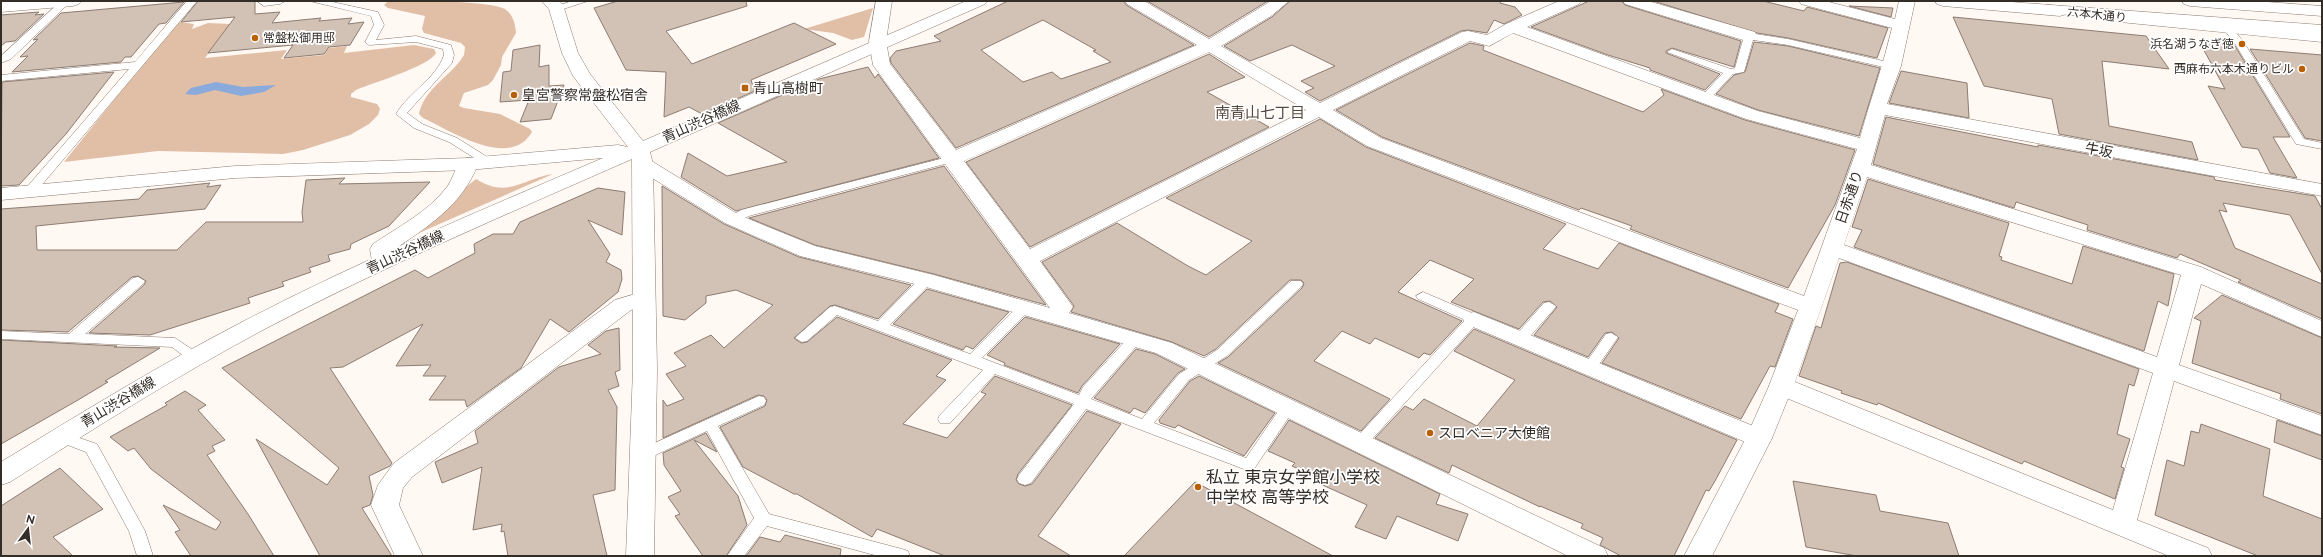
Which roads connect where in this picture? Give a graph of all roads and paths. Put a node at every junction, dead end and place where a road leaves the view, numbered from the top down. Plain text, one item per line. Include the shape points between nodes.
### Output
1 (69, 1) edge
2 (192, 1) edge
3 (262, 1) edge
4 (280, 1) edge
5 (316, 1) edge
6 (582, 1) edge
7 (884, 1) edge
8 (979, 1) edge
9 (1133, 1) edge
10 (1281, 1) edge
11 (1573, 1) edge
12 (1631, 1) edge
13 (1807, 1) edge
14 (1943, 1) edge
15 (2058, 1) edge
16 (2190, 1) edge
17 (2213, 1) edge
18 (2302, 1) edge
19 (2322, 2) edge
20 (1907, 3) edge
21 (554, 5) edge
22 (1, 7) edge
23 (2037, 9) junction
24 (2322, 10) edge
25 (2322, 20) edge
26 (2322, 25) edge
27 (1512, 26) junction
28 (1902, 26) junction
29 (2222, 26) junction
30 (2322, 30) edge
31 (1749, 36) junction
32 (2322, 37) edge
33 (878, 44) junction
34 (1210, 46) junction
35 (1672, 52) dead end
36 (1, 60) edge
37 (136, 64) junction
38 (1892, 66) junction
39 (1730, 72) junction
40 (1, 78) edge
41 (1705, 98) junction
42 (1877, 108) junction
43 (1319, 110) junction
44 (1868, 146) junction
45 (2322, 146) edge
46 (641, 156) junction
47 (952, 159) junction
48 (488, 162) junction
49 (468, 164) junction
50 (1860, 168) junction
51 (31, 190) junction
52 (2322, 191) edge
53 (1, 194) edge
54 (732, 219) junction
55 (1832, 248) junction
56 (1027, 259) junction
57 (383, 261) junction
58 (2193, 272) junction
59 (926, 280) junction
60 (138, 281) dead end
61 (1296, 284) dead end
62 (1423, 296) dead end
63 (642, 299) junction
64 (1548, 306) dead end
65 (1025, 307) junction
66 (1811, 307) junction
67 (1056, 316) junction
68 (1474, 319) junction
69 (880, 327) junction
70 (2322, 330) edge
71 (1, 335) edge
72 (74, 337) junction
73 (1611, 337) dead end
74 (802, 338) dead end
75 (1521, 338) junction
76 (1135, 339) junction
77 (194, 357) junction
78 (972, 360) junction
79 (1201, 366) junction
80 (1590, 367) junction
81 (993, 368) junction
82 (2166, 370) junction
83 (1781, 386) junction
84 (759, 401) dead end
85 (1082, 402) junction
86 (1288, 408) junction
87 (945, 419) dead end
88 (710, 424) junction
89 (1144, 426) junction
90 (2322, 426) edge
91 (62, 437) junction
92 (1759, 438) junction
93 (1360, 443) junction
94 (642, 455) junction
95 (1, 475) edge
96 (1026, 479) dead end
97 (763, 519) junction
98 (2122, 525) junction
99 (145, 556) edge
100 (409, 556) edge
101 (640, 556) edge
102 (735, 556) edge
103 (902, 556) edge
104 (1594, 556) edge
105 (1698, 556) edge
106 (2198, 556) edge

1 - 22 main road
1 - 36 lane
2 - 37 lane
3 - 4 lane
5 - 48 lane via 374,14 379,25 370,42 372,43 416,39 447,47 450,57 446,66 408,102 401,114 418,126 453,140
6 - 21 lane
7 - 33 main road via 878,29
8 - 33 main road, 青山渋谷橋線
9 - 34 main road
10 - 34 main road via 1266,13
11 - 27 main road
12 - 31 main road
13 - 28 main road
14 - 23 main road
15 - 25 main road
16 - 24 main road
17 - 24 main road
18 - 19 main road
20 - 28 main road, 日赤通り
21 - 46 main road via 570,53 582,76
23 - 26 main road, 六本木通り
23 - 29 main road, 六本木通り
27 - 41 main road
27 - 43 main road via 1489,41 1468,36
28 - 38 main road, 日赤通り
29 - 30 main road
29 - 32 main road, 六本木通り
29 - 45 lane via 2238,41 2300,142
31 - 38 lane via 1788,42
31 - 39 lane via 1740,70
33 - 46 main road, 青山渋谷橋線
33 - 47 main road via 877,54 882,65
34 - 43 main road
34 - 47 main road
35 - 39 lane
37 - 40 lane
37 - 51 lane
38 - 42 main road, 日赤通り
39 - 41 lane
41 - 44 main road via 1752,115
42 - 44 main road, 日赤通り
42 - 52 main road, 牛坂
43 - 56 main road
43 - 66 main road via 1374,142
44 - 50 main road, 日赤通り
46 - 48 main road
46 - 54 main road
46 - 57 main road, 青山渋谷橋線
46 - 63 main road
47 - 54 lane via 745,213
47 - 56 main road
48 - 49 main road
49 - 51 main road via 236,172
49 - 57 main road via 462,181 452,195 381,249
50 - 55 main road, 日赤通り
50 - 58 main road
51 - 53 main road
54 - 59 main road via 808,251
55 - 66 main road, 日赤通り
55 - 82 main road
56 - 67 main road via 1062,307
57 - 77 main road, 青山渋谷橋線
58 - 70 main road
58 - 82 main road
59 - 65 main road
59 - 69 lane
60 - 72 lane
61 - 79 lane via 1222,353
62 - 68 lane
63 - 94 main road
63 - 100 main road via 623,305 403,470 391,485 385,505
64 - 75 lane
65 - 67 main road
65 - 78 lane
66 - 83 main road, 日赤通り
67 - 76 main road
68 - 75 main road
68 - 93 lane
69 - 74 lane via 834,310
69 - 78 lane
71 - 72 lane
72 - 77 lane via 175,343
73 - 80 lane
75 - 80 main road
76 - 79 main road via 1164,348
76 - 85 lane via 1088,391
77 - 91 main road, 青山渋谷橋線
78 - 81 lane
79 - 86 main road
79 - 89 lane via 1184,377
80 - 92 main road
81 - 85 lane
81 - 87 lane
82 - 90 main road
82 - 98 main road
83 - 92 main road, 日赤通り
83 - 98 main road
84 - 88 lane
85 - 89 lane
85 - 96 lane
86 - 89 lane via 1249,465
86 - 93 main road
88 - 94 lane
88 - 97 lane
91 - 95 main road, 青山渋谷橋線
91 - 99 lane via 92,448 137,531
92 - 105 main road, 日赤通り
93 - 104 main road
94 - 101 main road
97 - 102 lane
97 - 103 lane
98 - 106 main road

